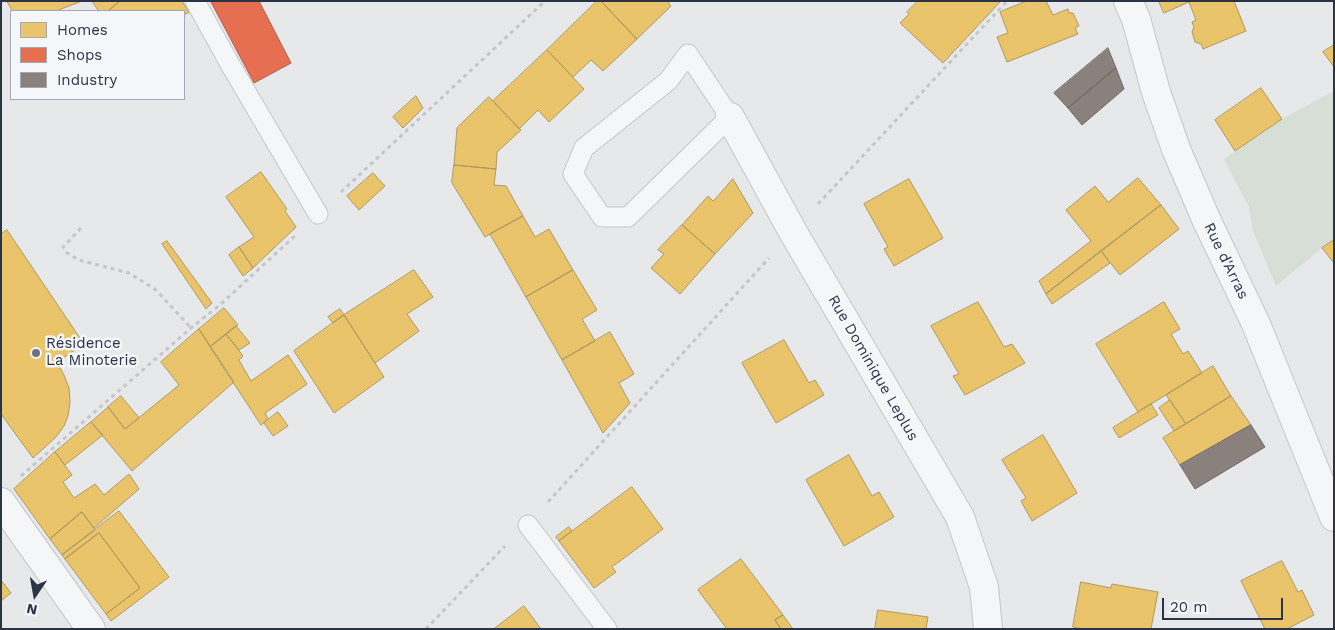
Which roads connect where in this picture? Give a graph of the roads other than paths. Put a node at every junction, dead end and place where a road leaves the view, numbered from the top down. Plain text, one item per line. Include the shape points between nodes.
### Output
1 (195, 1) edge
2 (1128, 1) edge
3 (730, 117) junction
4 (318, 214) road end
5 (1, 502) edge
6 (1334, 517) edge
7 (528, 525) road end
8 (91, 629) edge
9 (607, 629) edge
10 (988, 629) edge

1 - 4 lane
2 - 6 street, Rue d'Arras via 1176,149 1256,324
3 - 3 lane via 688,54 668,81 584,148 573,174 602,217 628,217
3 - 10 street, Rue Dominique Leplus via 793,232 960,517 984,587
5 - 8 street
7 - 9 lane

